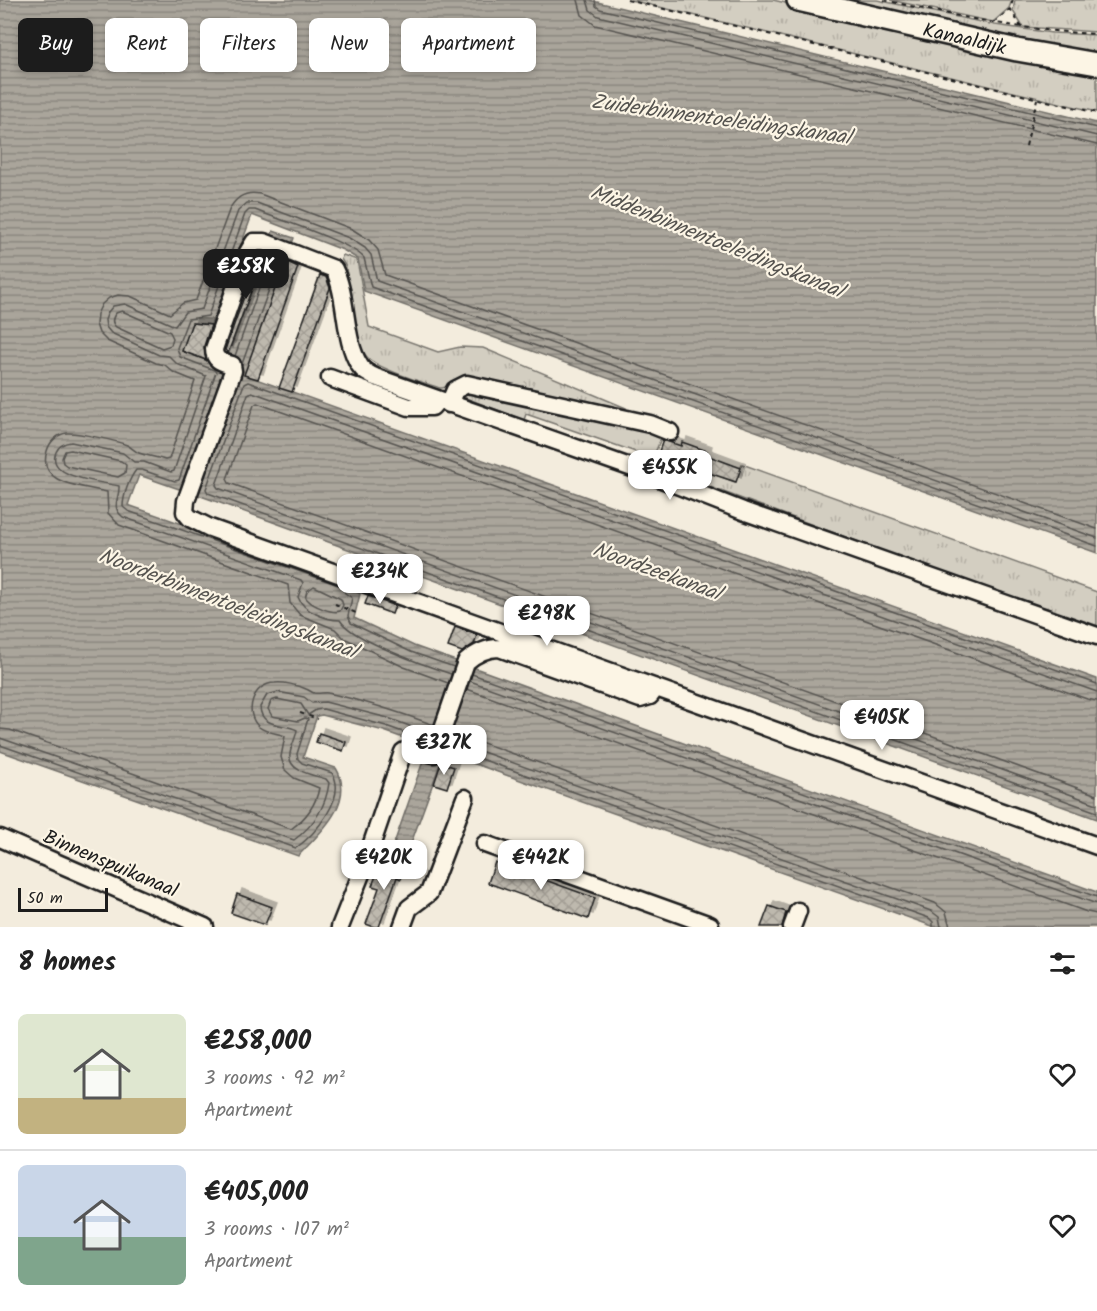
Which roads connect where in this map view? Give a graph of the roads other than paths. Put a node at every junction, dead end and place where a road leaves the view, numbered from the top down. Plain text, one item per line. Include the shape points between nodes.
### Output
1 (798, 0) edge
2 (1097, 63) edge
3 (330, 378) dead end
4 (444, 402) junction
5 (670, 432) dead end
6 (1097, 636) edge
7 (656, 688) junction
8 (465, 798) dead end
9 (0, 838) edge
10 (485, 844) dead end
11 (1097, 846) edge
12 (205, 927) edge
13 (340, 927) edge
14 (402, 927) edge
15 (709, 927) edge

1 - 2 main road, Kanaaldijk via 1017,50
3 - 4 street via 409,407 432,407
4 - 5 street via 467,384 650,424
4 - 6 street
4 - 7 street via 375,377 361,368 354,355 341,283 334,269 264,242 254,242 216,342 214,355 231,365 233,371 185,512 210,528
7 - 11 street
7 - 13 street via 650,696 640,699 499,648 491,648 466,662 434,754 411,748 403,752
8 - 14 street via 429,893 409,908
9 - 12 street, Binnenspuikanaal
10 - 15 street

